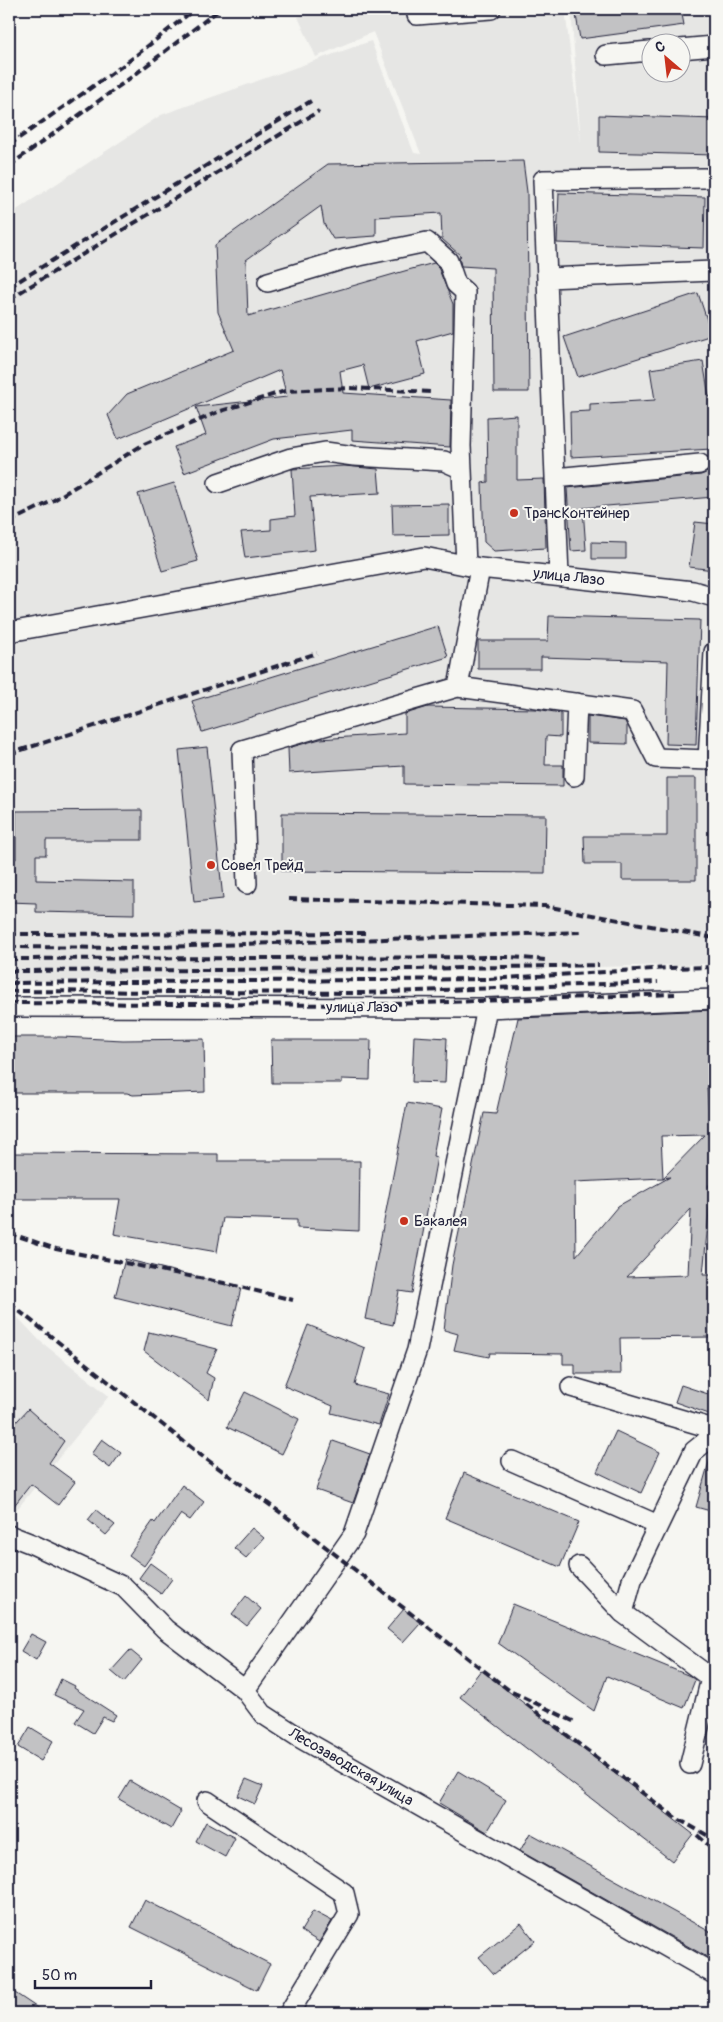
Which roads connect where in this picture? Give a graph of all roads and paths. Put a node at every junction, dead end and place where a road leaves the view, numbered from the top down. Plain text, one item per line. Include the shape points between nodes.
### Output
1 (491, 9) edge
2 (417, 15) dead end
3 (714, 46) edge
4 (690, 48) edge
5 (640, 52) edge
6 (606, 55) dead end
7 (705, 178) dead end
8 (713, 271) dead end
9 (546, 278) junction
10 (268, 282) dead end
11 (700, 464) dead end
12 (462, 469) junction
13 (555, 478) junction
14 (218, 483) dead end
15 (473, 566) junction
16 (559, 576) junction
17 (714, 597) edge
18 (9, 632) edge
19 (714, 652) edge
20 (458, 686) junction
21 (577, 703) junction
22 (574, 776) dead end
23 (247, 884) dead end
24 (714, 999) edge
25 (9, 1007) edge
26 (487, 1008) junction
27 (571, 1387) dead end
28 (714, 1429) edge
29 (714, 1435) edge
30 (512, 1461) dead end
31 (658, 1525) junction
32 (9, 1535) edge
33 (579, 1566) dead end
34 (623, 1613) junction
35 (245, 1690) junction
36 (690, 1764) dead end
37 (207, 1801) dead end
38 (714, 1974) edge
39 (289, 2013) edge

1 - 2 street
3 - 4 street
5 - 6 street
7 - 9 street via 542,180
8 - 9 street
9 - 13 street
10 - 12 street via 345,259 427,242 441,254 448,261 456,284 465,292
11 - 13 street
12 - 14 street via 444,462 325,452 291,458
12 - 15 street
13 - 16 street
15 - 16 street, улица Лазо
15 - 18 street, улица Лазо via 424,557
15 - 20 street
16 - 17 street, улица Лазо via 693,590
19 - 21 street via 708,760 656,758 632,711
20 - 21 street
20 - 23 street via 242,750
21 - 22 street
24 - 26 street, улица Лазо
25 - 26 street, улица Лазо
26 - 35 street via 417,1350 354,1534
27 - 28 street
29 - 31 street via 694,1451
30 - 31 street
31 - 34 street via 632,1580
32 - 35 street, Лесозаводская улица via 124,1587 166,1629
33 - 34 street
34 - 36 street via 711,1678
35 - 38 street, Лесозаводская улица via 263,1714 300,1738
37 - 39 street via 344,1893 349,1914

